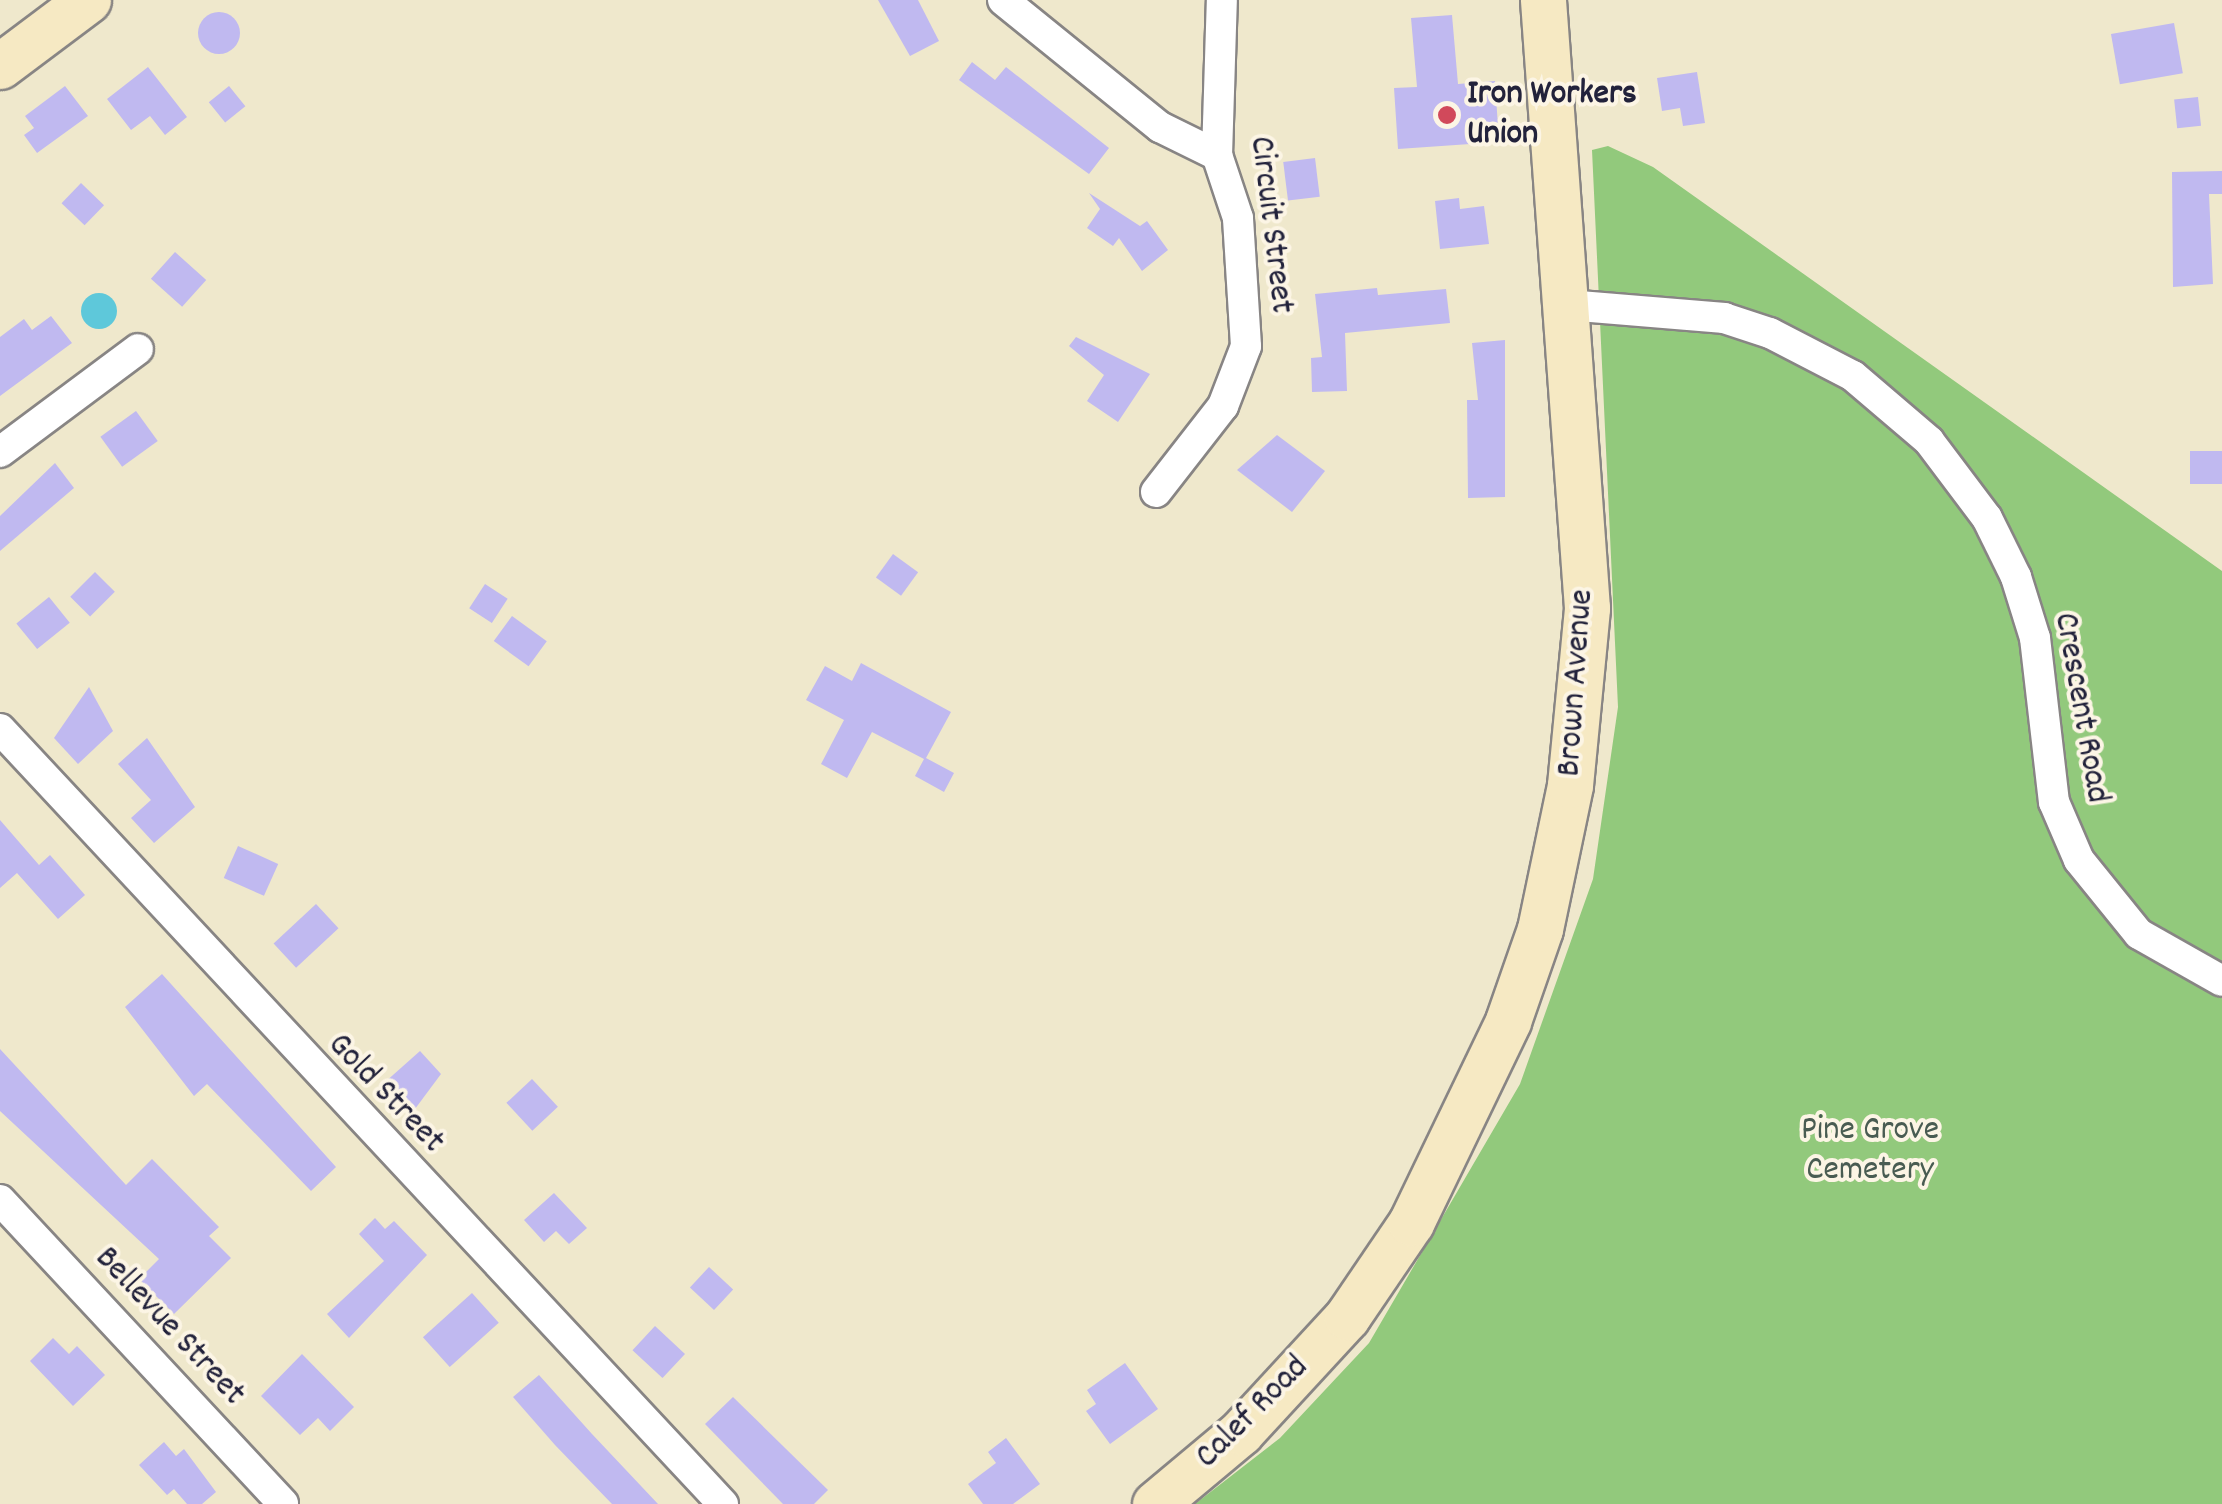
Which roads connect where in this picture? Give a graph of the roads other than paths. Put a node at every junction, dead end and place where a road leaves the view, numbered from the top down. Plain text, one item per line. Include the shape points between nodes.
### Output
1 (88, 0) edge
2 (1002, 0) edge
3 (1222, 0) edge
4 (1543, 0) edge
5 (0, 66) edge
6 (1217, 155) junction
7 (1567, 305) junction
8 (138, 349) dead end
9 (0, 452) edge
10 (1156, 492) dead end
11 (0, 729) edge
12 (2222, 981) edge
13 (0, 1200) edge
14 (1347, 1317) joint
15 (283, 1504) edge
16 (724, 1504) edge
17 (1154, 1504) edge

1 - 5 main road
2 - 6 street via 1160,127
3 - 6 street, Circuit Street
4 - 7 main road, Brown Avenue
6 - 10 street, Circuit Street via 1238,218 1246,346 1223,406
7 - 12 street, Crescent Road via 1724,318 1770,334 1852,376 1929,441 1987,518 2016,576 2035,638 2054,802 2079,860 2139,934
7 - 14 main road, Brown Avenue via 1586,608 1558,855 1508,1021 1411,1223
8 - 9 street
11 - 16 street, Gold Street
13 - 15 street, Bellevue Street
14 - 17 main road, Calef Road via 1241,1432

